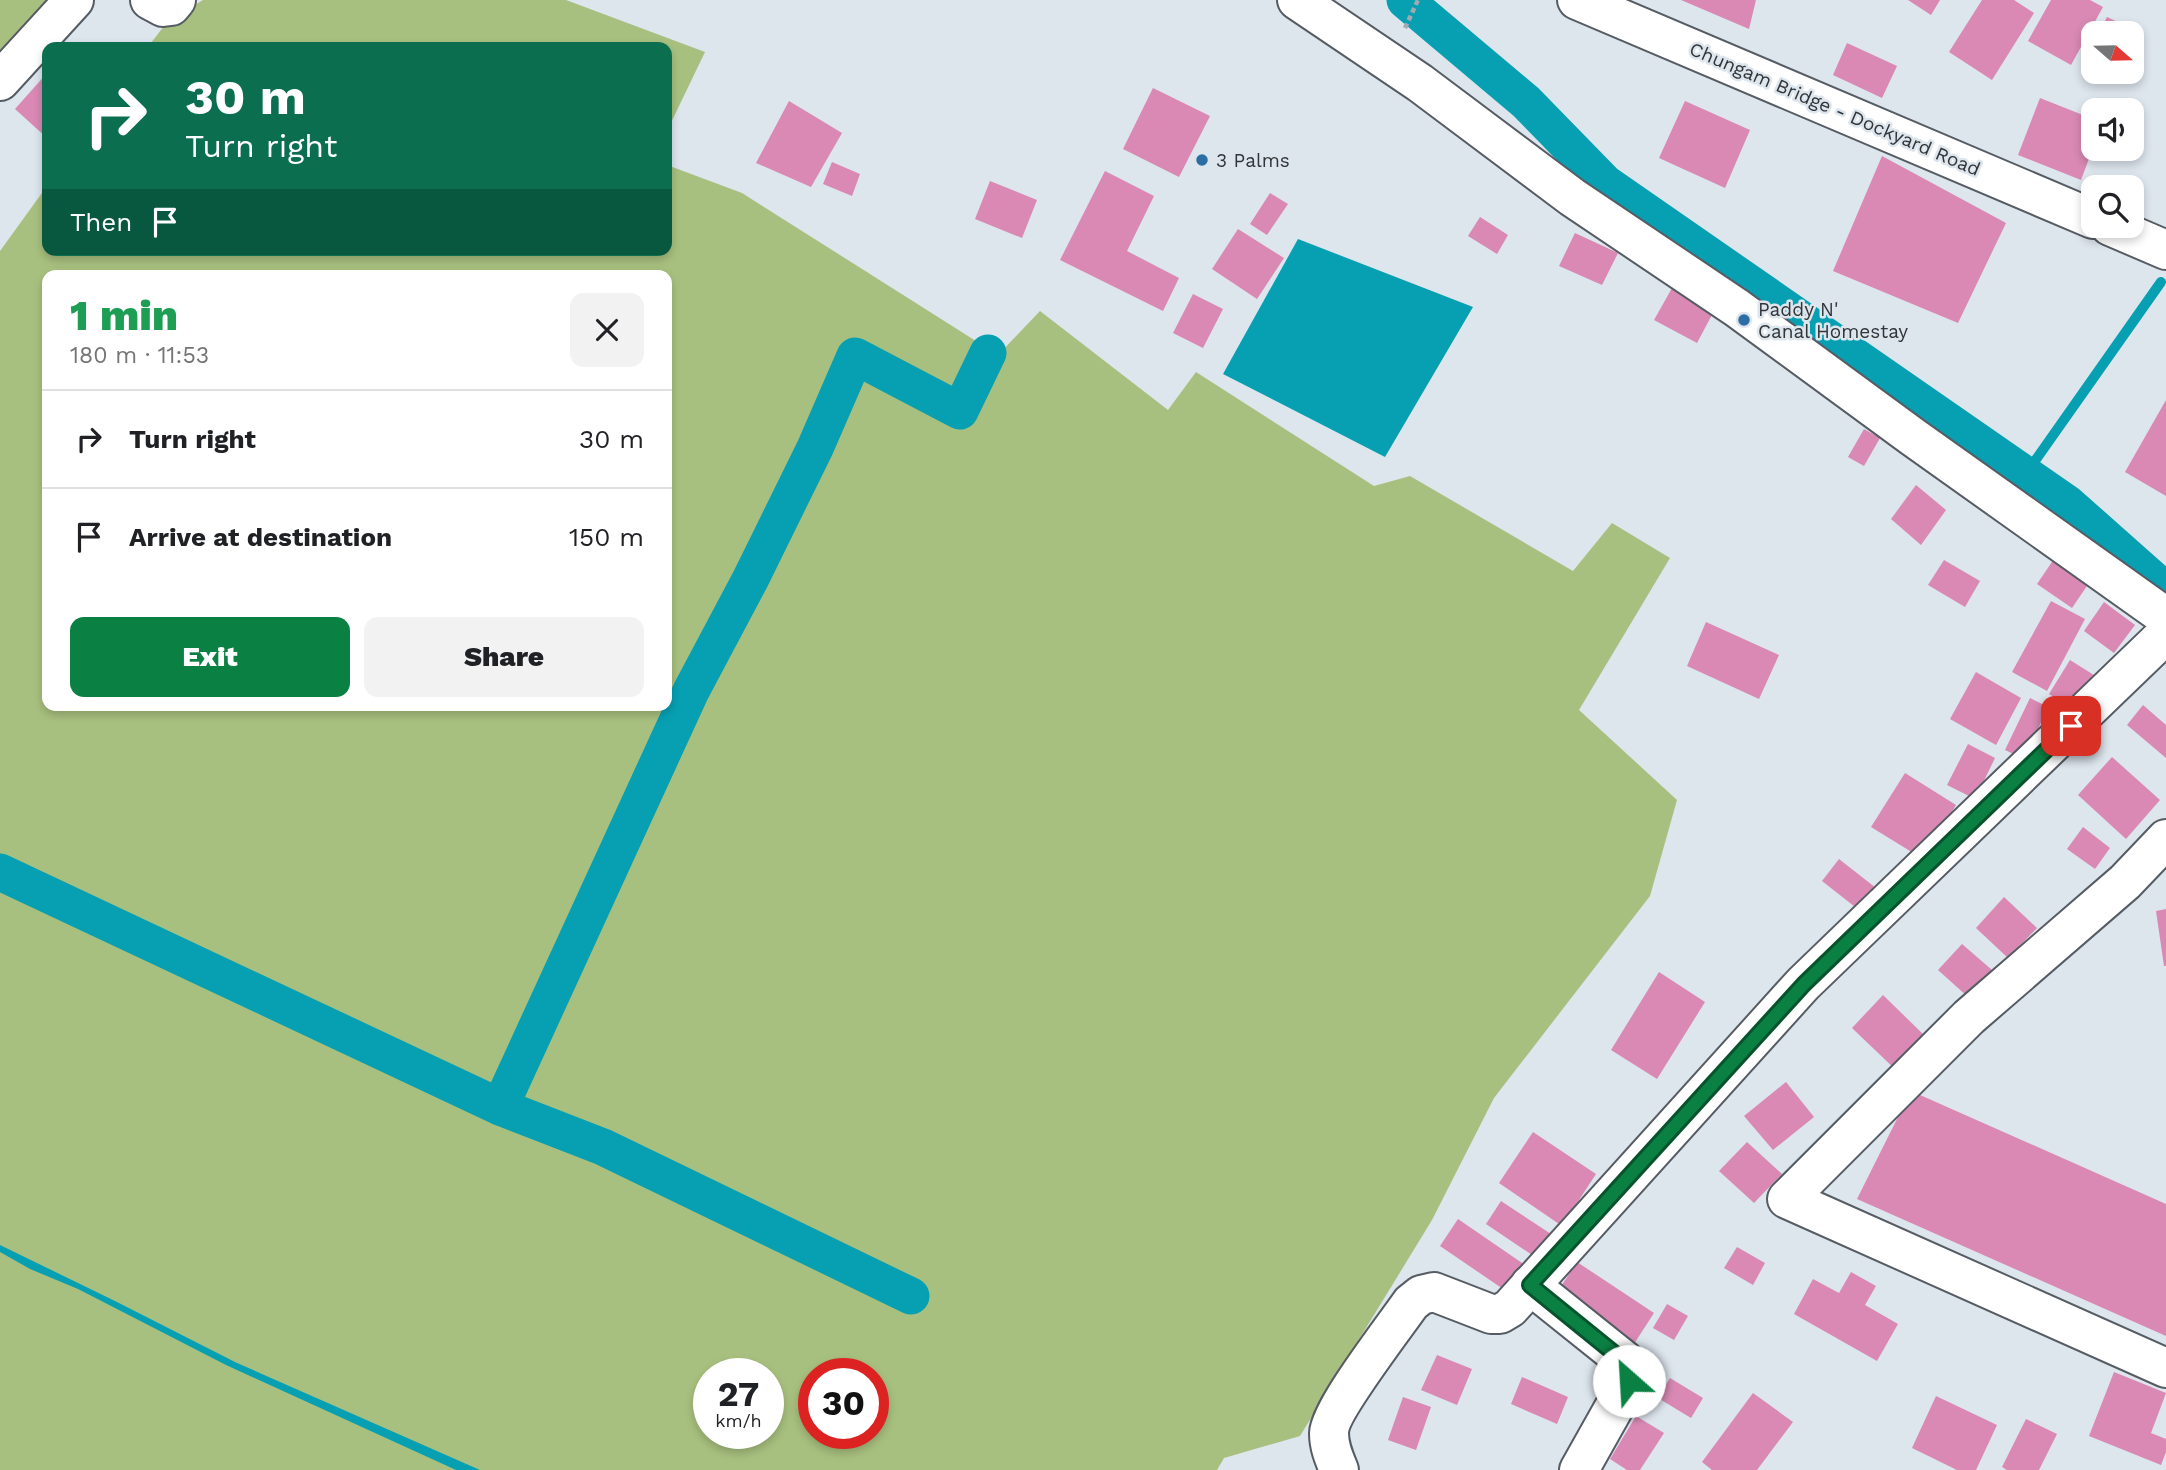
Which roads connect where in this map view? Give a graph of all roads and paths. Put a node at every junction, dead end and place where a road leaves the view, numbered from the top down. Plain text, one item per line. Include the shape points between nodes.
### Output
1 (74, 0) edge
2 (150, 0) edge
3 (176, 0) edge
4 (1297, 0) edge
5 (1419, 0) edge
6 (1577, 0) edge
7 (1402, 36) dead end
8 (0, 81) edge
9 (2081, 214) edge
10 (2138, 238) edge
11 (2166, 250) edge
12 (2166, 617) edge
13 (2166, 634) edge
14 (2166, 839) edge
15 (1530, 1285) junction
16 (2166, 1368) edge
17 (1339, 1470) edge
18 (1579, 1470) edge

1 - 8 street
2 - 3 street via 163,7
4 - 12 street via 1420,82 1572,197 1737,308
5 - 7 path
6 - 9 street, Chungam Bridge - Dockyard Road
10 - 11 street
13 - 15 street via 1804,984
14 - 16 street via 2125,882 1969,1017 1787,1199
15 - 17 street via 1500,1314 1434,1292 1411,1303 1338,1407 1328,1431
15 - 18 street via 1629,1370 1629,1381

